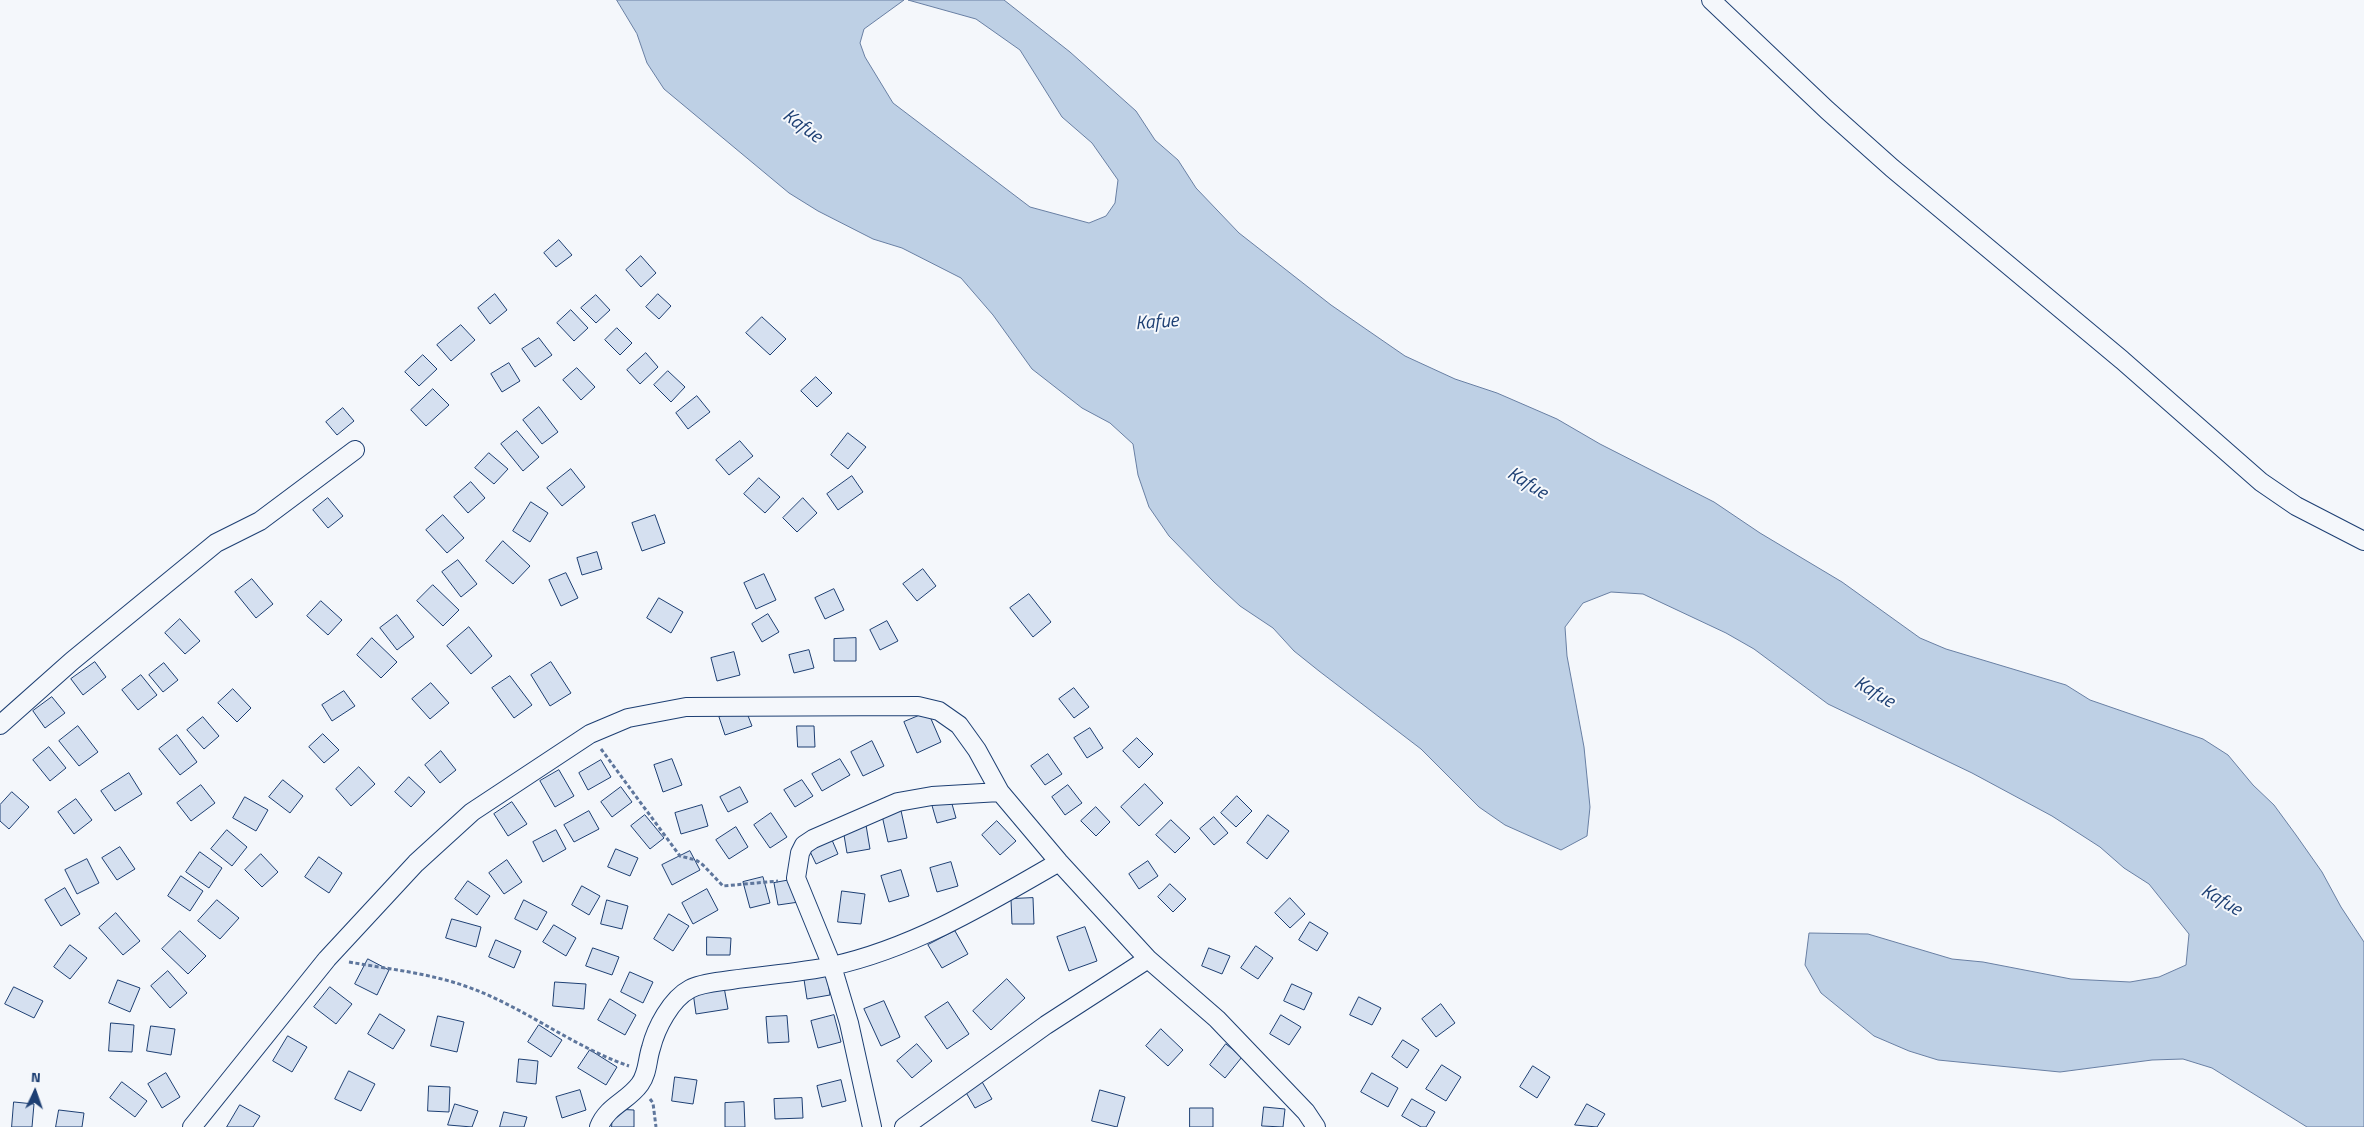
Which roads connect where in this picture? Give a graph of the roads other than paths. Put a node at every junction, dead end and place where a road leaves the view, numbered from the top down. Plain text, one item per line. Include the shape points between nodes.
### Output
1 (1711, 0) edge
2 (355, 450) dead end
3 (2364, 542) edge
4 (0, 725) edge
5 (1000, 792) junction
6 (1059, 862) junction
7 (1148, 959) junction
8 (832, 966) junction
9 (192, 1127) edge
10 (599, 1127) edge
11 (872, 1127) edge
12 (904, 1127) edge
13 (1316, 1127) edge

1 - 3 street via 1892,168 2122,360 2261,482 2296,506
2 - 4 street via 260,520 216,542
5 - 6 street
5 - 8 street via 932,796 898,802 804,845 796,878
5 - 9 street via 977,750 958,725 939,711 918,706 686,708 628,718 590,734 472,812 416,863 327,959
6 - 7 street
6 - 8 street via 907,942
7 - 12 street via 1046,1024
7 - 13 street via 1217,1019 1306,1112
8 - 10 street via 690,988 674,1002 658,1030 643,1078 611,1108
8 - 11 street

